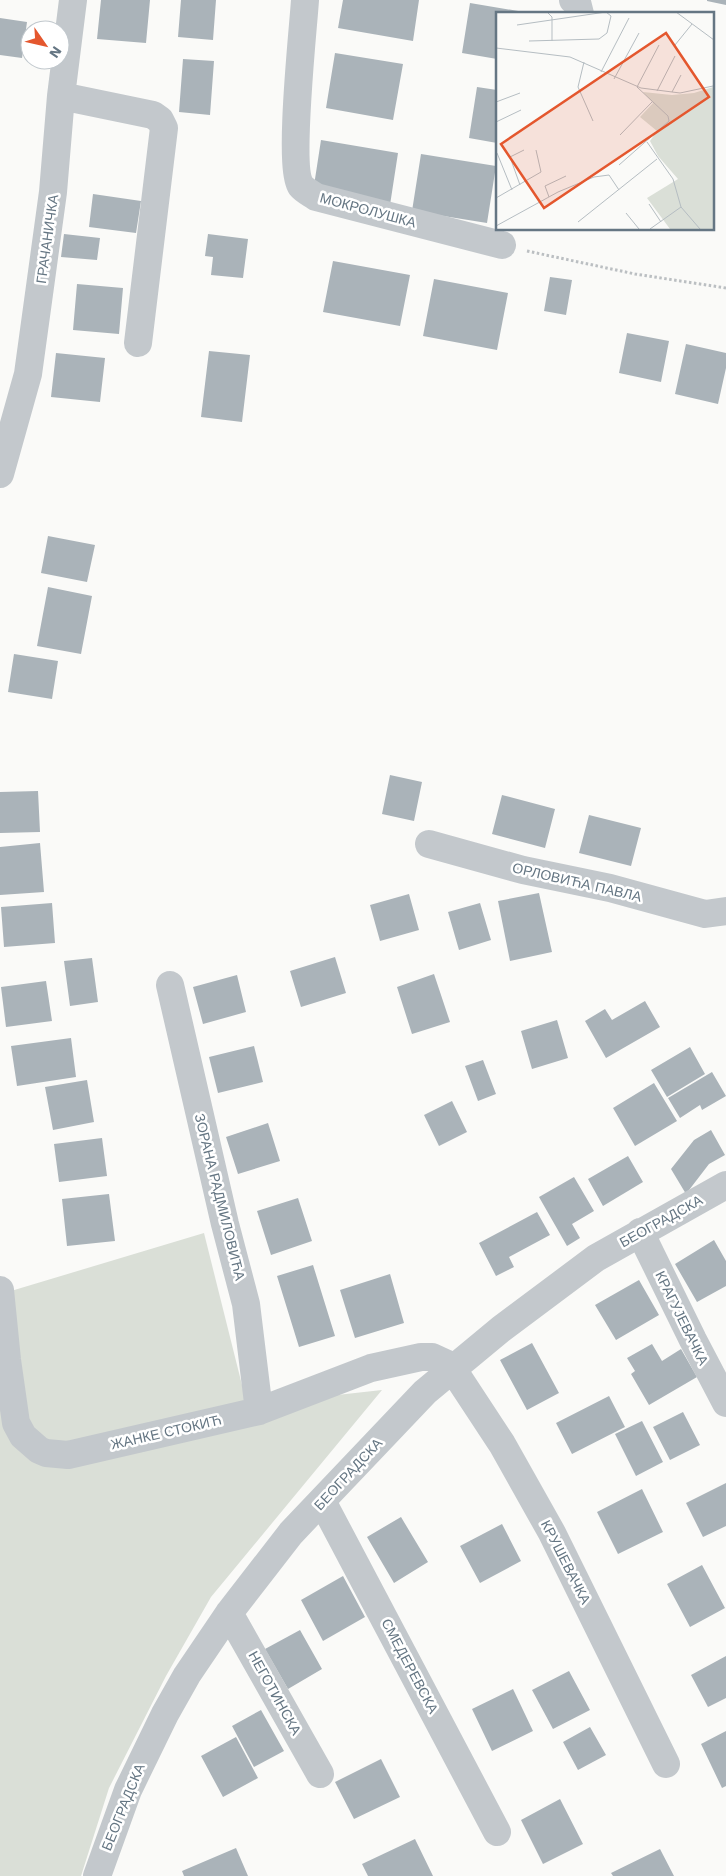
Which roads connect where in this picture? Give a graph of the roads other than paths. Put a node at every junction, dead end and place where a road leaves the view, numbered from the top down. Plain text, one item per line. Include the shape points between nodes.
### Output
1 (73, 0) edge
2 (305, 0) edge
3 (573, 0) edge
4 (580, 12) edge
5 (61, 96) junction
6 (502, 245) road end
7 (138, 343) dead end
8 (0, 474) edge
9 (429, 844) dead end
10 (726, 911) edge
11 (170, 986) dead end
12 (726, 1185) edge
13 (640, 1232) junction
14 (0, 1290) edge
15 (452, 1368) junction
16 (726, 1404) edge
17 (259, 1410) junction
18 (322, 1501) junction
19 (229, 1613) junction
20 (666, 1764) dead end
21 (320, 1774) dead end
22 (497, 1832) dead end
23 (97, 1876) edge

1 - 5 street, ГРАЧАНИЧКА
2 - 6 street, МОКРОЛУШКА via 295,144 296,170 301,186 316,197
3 - 4 street via 577,2
5 - 7 street via 153,115 164,128
5 - 8 street, ГРАЧАНИЧКА via 54,192 28,374
9 - 10 street, ОРЛОВИЋА ПАВЛА via 705,914
11 - 17 street, ЗОРАНА РАДМИЛОВИЋА via 246,1304
12 - 13 street, БЕОГРАДСКА
13 - 15 street, БЕОГРАДСКА via 596,1258
13 - 16 street, КРАГУЈЕВАЧКА
14 - 17 street, ЖАНКЕ СТОКИЋ via 16,1423 30,1444 46,1453 68,1455
15 - 17 street, ЖАНКЕ СТОКИЋ via 432,1357 420,1357 372,1368
15 - 18 street, БЕОГРАДСКА via 425,1392
15 - 20 street, КРУШЕВАЧКА via 502,1444 552,1533
18 - 19 street, БЕОГРАДСКА via 291,1533
18 - 22 street, СМЕДЕРЕВСКА
19 - 21 street, НЕГОТИНСКА
19 - 23 street, БЕОГРАДСКА via 165,1714 128,1790

